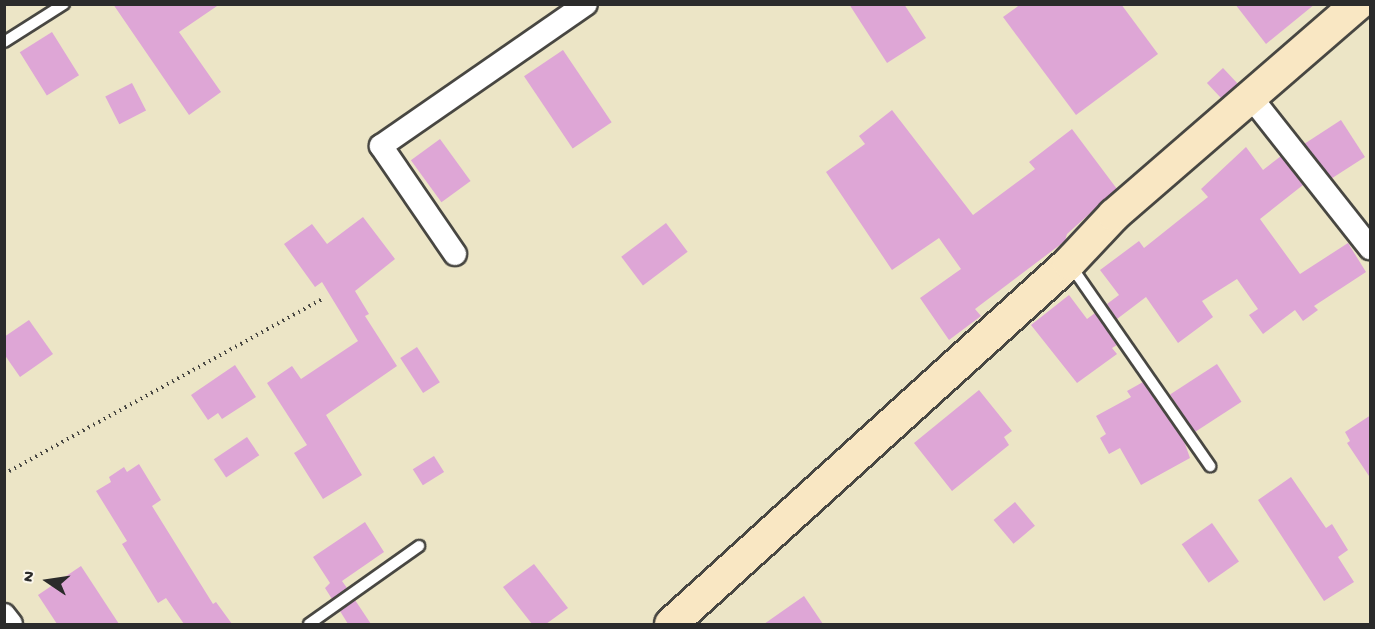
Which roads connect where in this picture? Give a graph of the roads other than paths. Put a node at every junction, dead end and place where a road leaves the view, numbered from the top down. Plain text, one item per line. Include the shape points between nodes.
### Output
1 (64, 4) edge
2 (586, 4) edge
3 (1358, 4) edge
4 (4, 42) edge
5 (1250, 96) junction
6 (1371, 248) edge
7 (455, 254) dead end
8 (1069, 263) junction
9 (1210, 466) dead end
10 (419, 546) dead end
11 (4, 615) edge
12 (11, 624) edge
13 (309, 624) edge
14 (671, 624) edge

1 - 4 lane
2 - 7 street via 381,146
3 - 5 street
5 - 6 street
5 - 8 street via 1114,215
8 - 9 lane
8 - 14 street
10 - 13 lane
11 - 12 street

